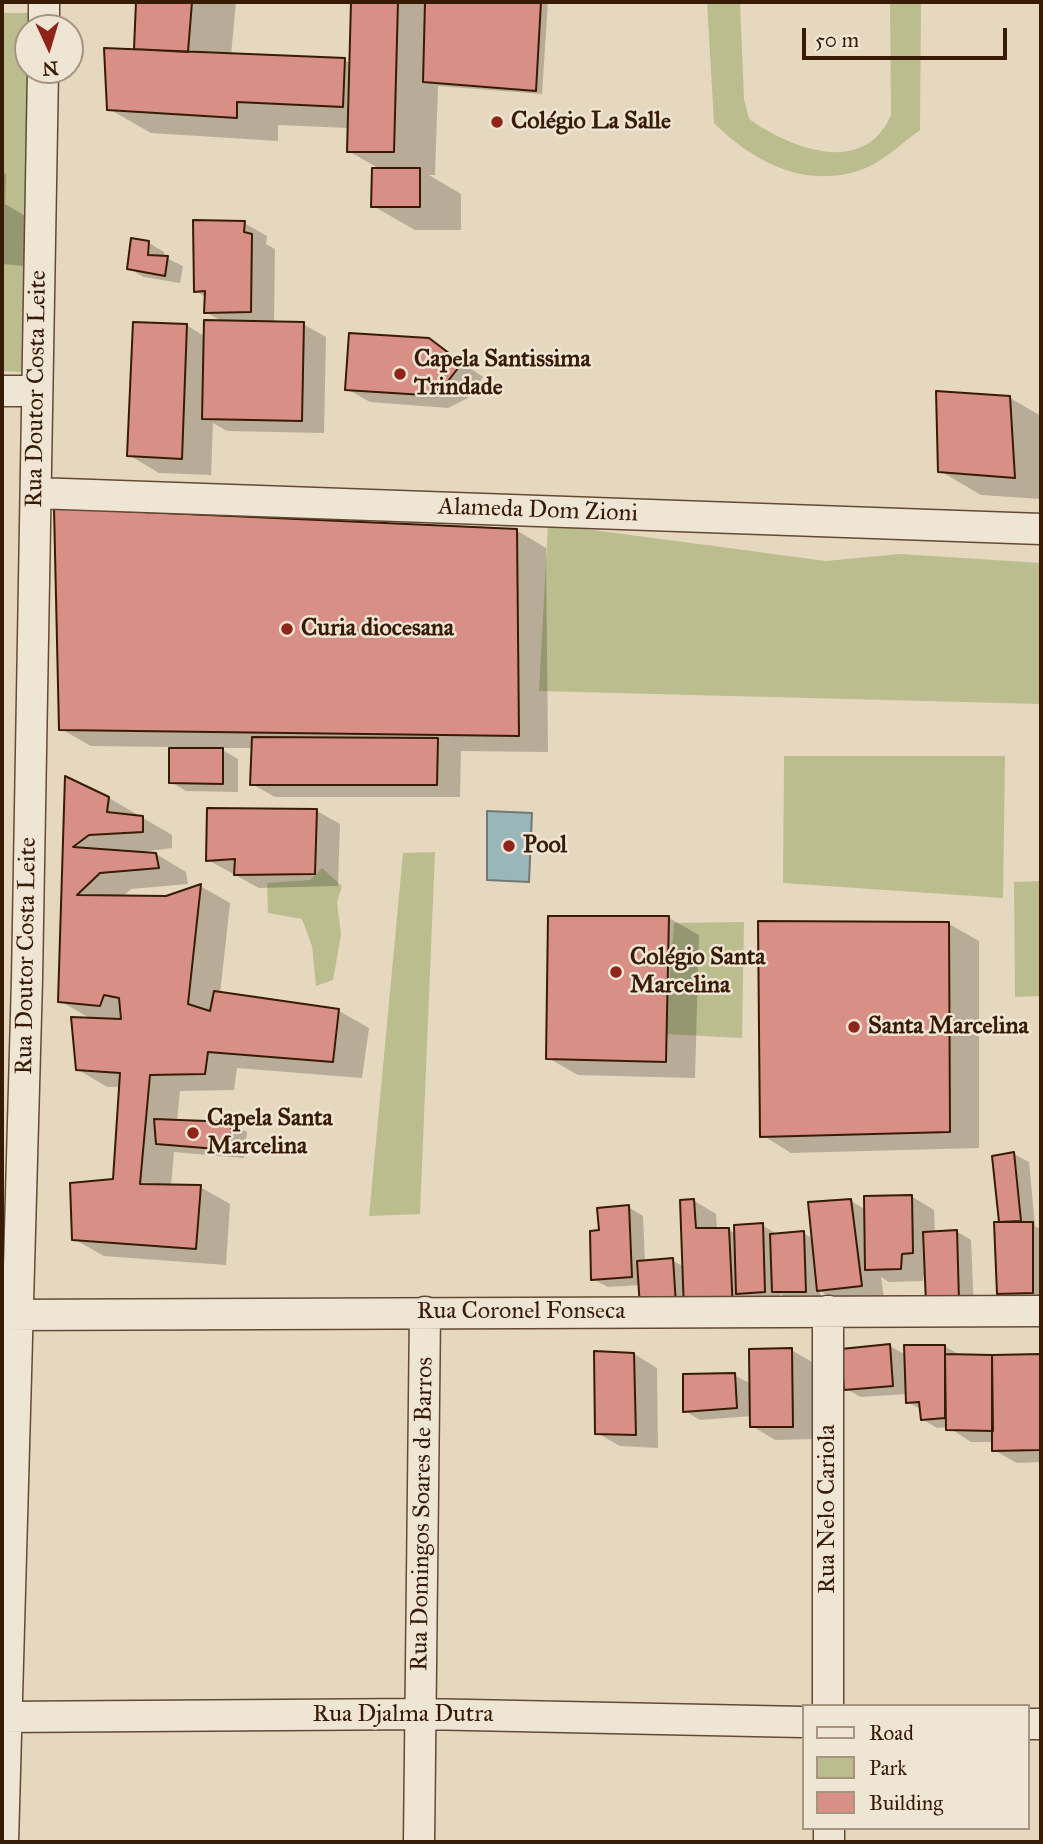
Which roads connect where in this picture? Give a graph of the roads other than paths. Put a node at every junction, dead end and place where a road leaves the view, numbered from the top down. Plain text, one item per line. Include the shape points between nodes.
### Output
1 (43, 84) edge
2 (2, 390) edge
3 (37, 391) junction
4 (36, 493) junction
5 (1041, 529) edge
6 (15, 979) edge
7 (828, 1311) junction
8 (1041, 1311) edge
9 (425, 1312) junction
10 (10, 1315) edge
11 (828, 1704) edge
12 (421, 1714) junction
13 (5, 1717) edge
14 (802, 1721) edge
15 (3, 1842) edge
16 (419, 1842) edge

1 - 3 street, Rua Doutor Costa Leite
2 - 3 street
3 - 4 street, Rua Doutor Costa Leite
4 - 5 street, Alameda Dom Zioni
4 - 6 street, Rua Doutor Costa Leite
6 - 10 street, Rua Doutor Costa Leite
7 - 8 street, Rua Coronel Fonseca
7 - 9 street, Rua Coronel Fonseca
7 - 11 street, Rua Nelo Cariola
9 - 10 street, Rua Coronel Fonseca
9 - 12 street, Rua Domingos Soares de Barros
10 - 13 street, Rua Doutor Costa Leite
12 - 13 street, Rua Djalma Dutra
12 - 14 street, Rua Djalma Dutra
12 - 16 street, Rua Domingos Soares de Barros
13 - 15 street, Rua Doutor Costa Leite

